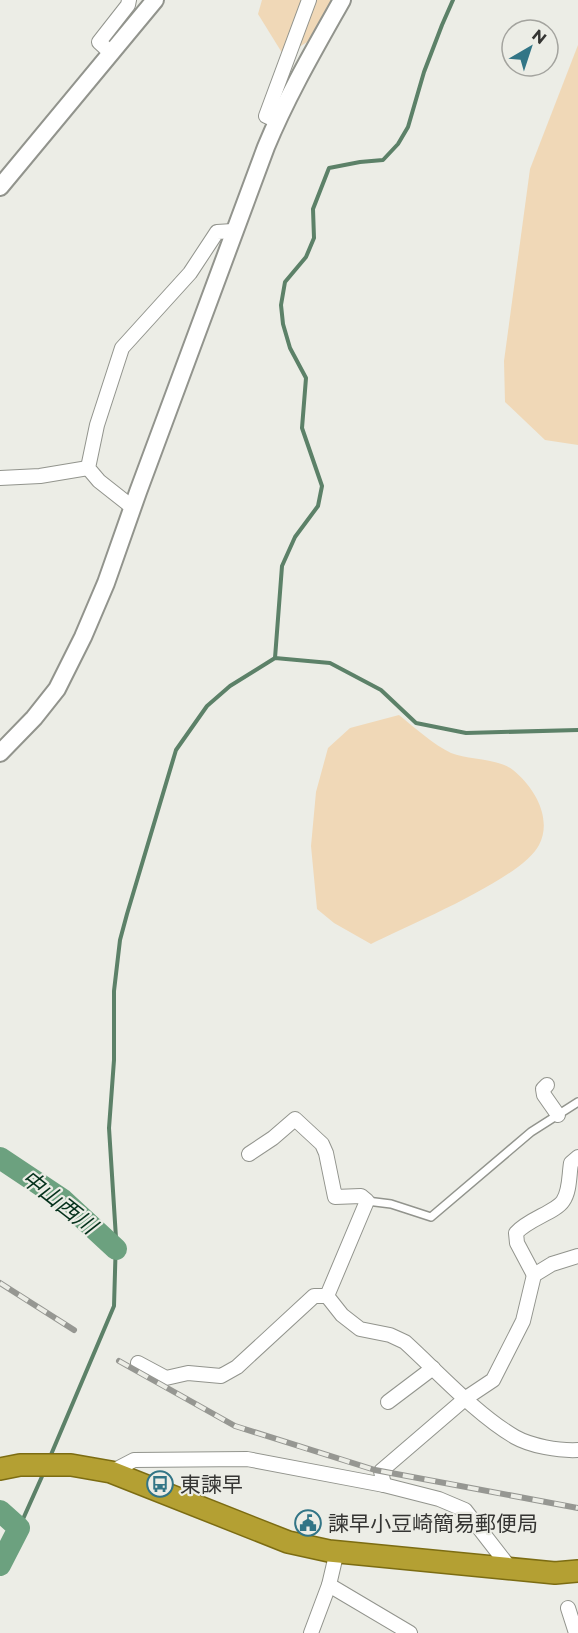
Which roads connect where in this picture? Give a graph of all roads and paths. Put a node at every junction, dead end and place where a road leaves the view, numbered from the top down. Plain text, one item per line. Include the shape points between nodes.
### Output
1 (129, 0) edge
2 (155, 0) edge
3 (309, 0) edge
4 (342, 0) edge
5 (111, 52) junction
6 (277, 121) junction
7 (0, 187) edge
8 (233, 231) junction
9 (88, 468) junction
10 (0, 478) edge
11 (132, 507) junction
12 (0, 753) edge
13 (547, 1085) dead end
14 (578, 1102) edge
15 (558, 1115) junction
16 (249, 1154) dead end
17 (578, 1157) edge
18 (367, 1201) junction
19 (578, 1256) edge
20 (534, 1275) junction
21 (327, 1296) junction
22 (138, 1363) dead end
23 (433, 1368) junction
24 (466, 1398) junction
25 (388, 1402) dead end
26 (578, 1450) edge
27 (10, 1467) edge
28 (111, 1472) junction
29 (384, 1485) junction
30 (337, 1551) junction
31 (510, 1568) junction
32 (578, 1571) edge
33 (329, 1585) junction
34 (568, 1608) dead end
35 (311, 1633) edge
36 (410, 1633) edge
37 (576, 1633) edge

1 - 5 street via 99,42
2 - 5 street
3 - 6 street via 266,116
4 - 6 street
5 - 7 street
6 - 8 street
8 - 9 street via 217,232 190,273 122,348 97,425
8 - 11 street
9 - 10 street
9 - 11 street via 99,482
11 - 12 street via 106,583 57,689
13 - 15 street via 544,1095
14 - 15 lane
15 - 18 lane via 531,1132 431,1217
16 - 18 street via 295,1119 322,1144 335,1197 361,1196
17 - 20 street via 571,1163 562,1203 522,1225 516,1233 517,1243
18 - 21 street
19 - 20 street
20 - 24 street via 523,1322 493,1380
21 - 22 street via 314,1296 237,1367 221,1376 188,1373 166,1378
21 - 23 street via 360,1329 405,1342
23 - 24 street
23 - 25 street
24 - 26 street via 517,1438 561,1451
24 - 29 street via 381,1471
27 - 28 highway via 70,1465
28 - 29 street via 134,1460 247,1459
28 - 30 highway via 288,1542
29 - 31 street via 465,1510
30 - 31 highway
30 - 33 street
31 - 32 highway via 555,1573
33 - 35 street
33 - 36 street
34 - 37 street

